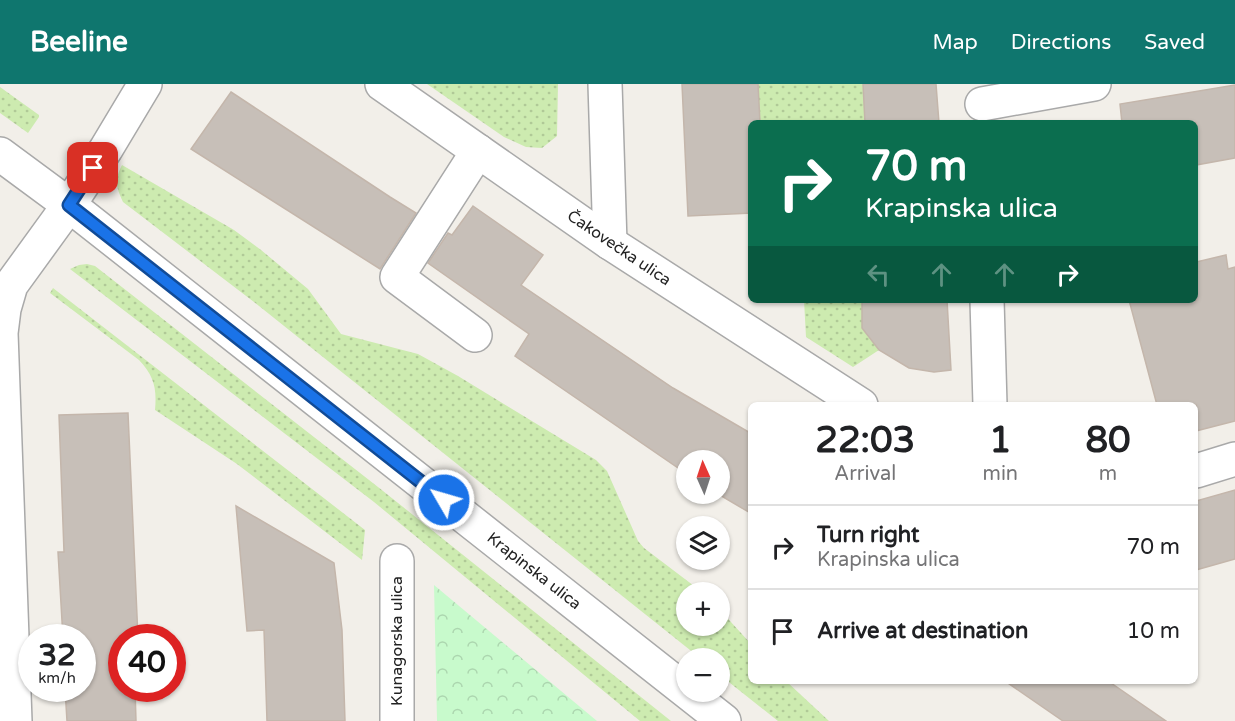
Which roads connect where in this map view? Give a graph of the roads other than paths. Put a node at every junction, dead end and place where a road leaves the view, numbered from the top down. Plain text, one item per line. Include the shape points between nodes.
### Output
1 (145, 84) edge
2 (382, 84) edge
3 (605, 84) edge
4 (1094, 84) edge
5 (982, 104) edge
6 (478, 151) junction
7 (0, 154) edge
8 (69, 205) junction
9 (610, 243) junction
10 (6, 281) edge
11 (987, 303) edge
12 (475, 335) dead end
13 (856, 402) edge
14 (990, 402) edge
15 (1235, 459) edge
16 (1198, 470) edge
17 (397, 561) dead end
18 (15, 721) edge
19 (398, 721) edge
20 (724, 721) edge

1 - 8 street
2 - 6 street, Čakovečka ulica
3 - 9 street
4 - 5 street
6 - 9 street, Čakovečka ulica
6 - 12 street via 397,277
7 - 8 street, Krapinska ulica
8 - 10 street
8 - 20 street, Krapinska ulica
9 - 13 street, Čakovečka ulica
10 - 18 street via 1,333
11 - 14 street
15 - 16 street
17 - 19 street, Kunagorska ulica

